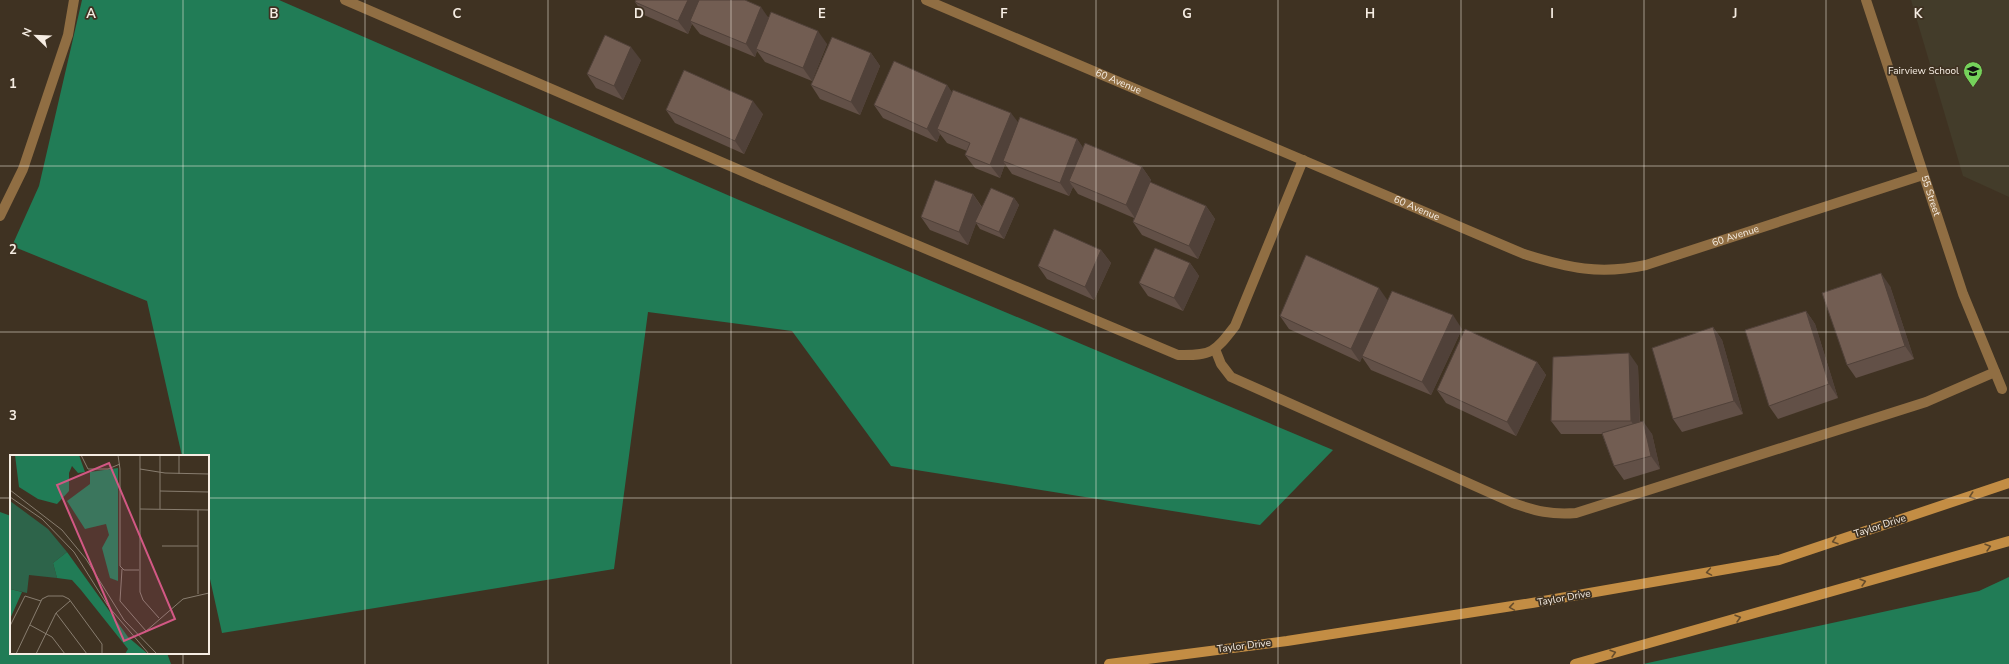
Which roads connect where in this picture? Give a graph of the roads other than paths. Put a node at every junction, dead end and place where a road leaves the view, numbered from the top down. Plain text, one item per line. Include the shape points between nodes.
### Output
1 (74, 0) edge
2 (345, 0) edge
3 (926, 0) edge
4 (1866, 0) edge
5 (1303, 160) junction
6 (1923, 175) junction
7 (0, 216) edge
8 (1216, 349) junction
9 (1995, 372) junction
10 (2002, 389) dead end
11 (2009, 483) edge
12 (2009, 541) edge
13 (1109, 664) edge
14 (1576, 664) edge

1 - 7 street via 68,35 23,169
2 - 8 street via 1178,355 1199,356
3 - 5 street, 60 Avenue
4 - 6 street, 55 Street
5 - 6 street, 60 Avenue via 1524,254 1563,266 1604,271 1646,265
5 - 8 street via 1235,326
6 - 9 street, 55 Street via 1963,294
8 - 9 street via 1221,364 1231,377 1513,503 1543,513 1556,514 1576,513 1926,402
9 - 10 street, 55 Street
11 -> 13 main road, Taylor Drive via 1779,560 1525,605 1287,641
14 -> 12 main road

